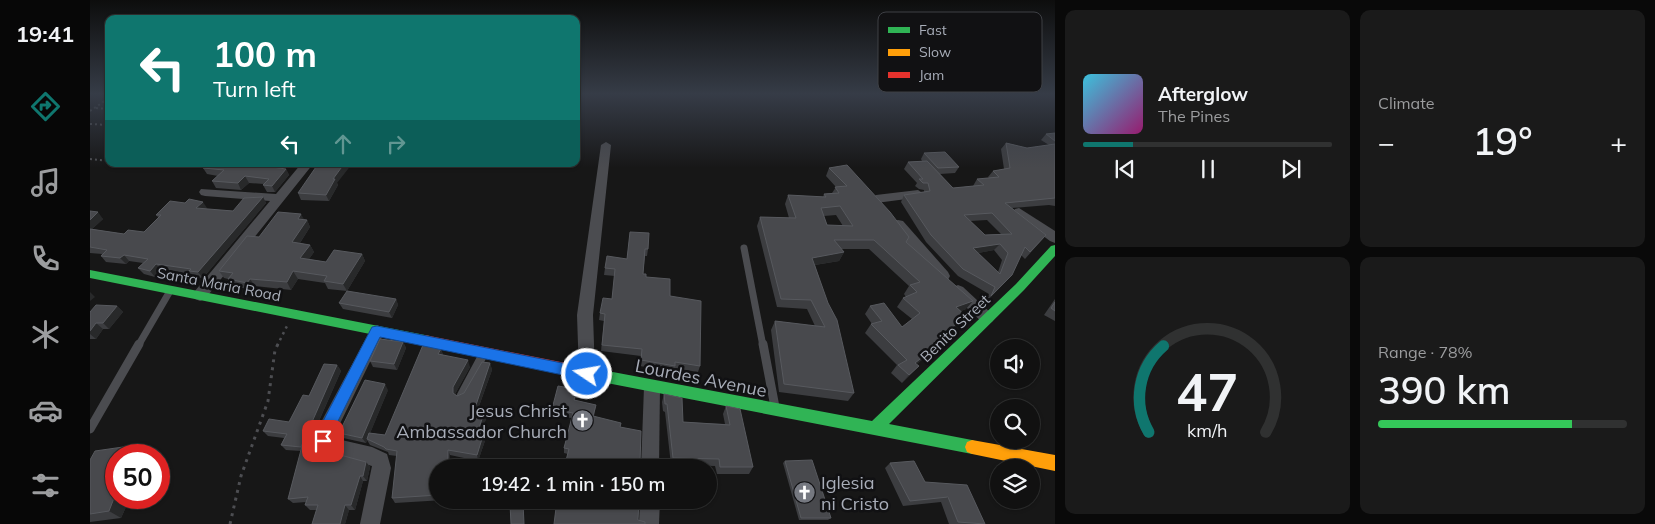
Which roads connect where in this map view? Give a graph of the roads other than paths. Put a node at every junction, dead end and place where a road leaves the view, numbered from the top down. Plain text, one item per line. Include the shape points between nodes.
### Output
1 (606, 145) dead end
2 (305, 167) edge
3 (205, 192) dead end
4 (918, 194) edge
5 (279, 198) junction
6 (1019, 212) edge
7 (1055, 238) edge
8 (744, 248) dead end
9 (1053, 254) edge
10 (90, 274) edge
11 (171, 290) junction
12 (200, 295) junction
13 (987, 318) junction
14 (342, 323) joint
15 (377, 331) junction
16 (485, 353) junction
17 (587, 374) junction
18 (652, 387) junction
19 (461, 396) edge
20 (776, 410) junction
21 (875, 428) junction
22 (90, 429) edge
23 (650, 459) edge
24 (1055, 463) edge
25 (650, 509) edge
26 (370, 524) edge
27 (649, 524) edge

1 - 17 street via 585,315
2 - 5 street
3 - 5 street
4 - 13 street via 873,195 938,272
5 - 12 street
6 - 7 street
8 - 20 lane
9 - 13 main road, Benito Street
10 - 11 main road, Santa Maria Road
11 - 12 main road, Santa Maria Road
11 - 22 lane
12 - 14 main road, Santa Maria Road
13 - 21 main road, Benito Street
14 - 15 main road, Lourdes Avenue
15 - 16 main road, Lourdes Avenue
15 - 26 street via 323,441 328,446 380,460 382,468
16 - 17 main road, Lourdes Avenue
16 - 19 lane
17 - 18 main road, Lourdes Avenue
18 - 20 main road, Lourdes Avenue
18 - 23 street
20 - 21 main road, Lourdes Avenue
21 - 24 main road, Lourdes Avenue
25 - 27 street

